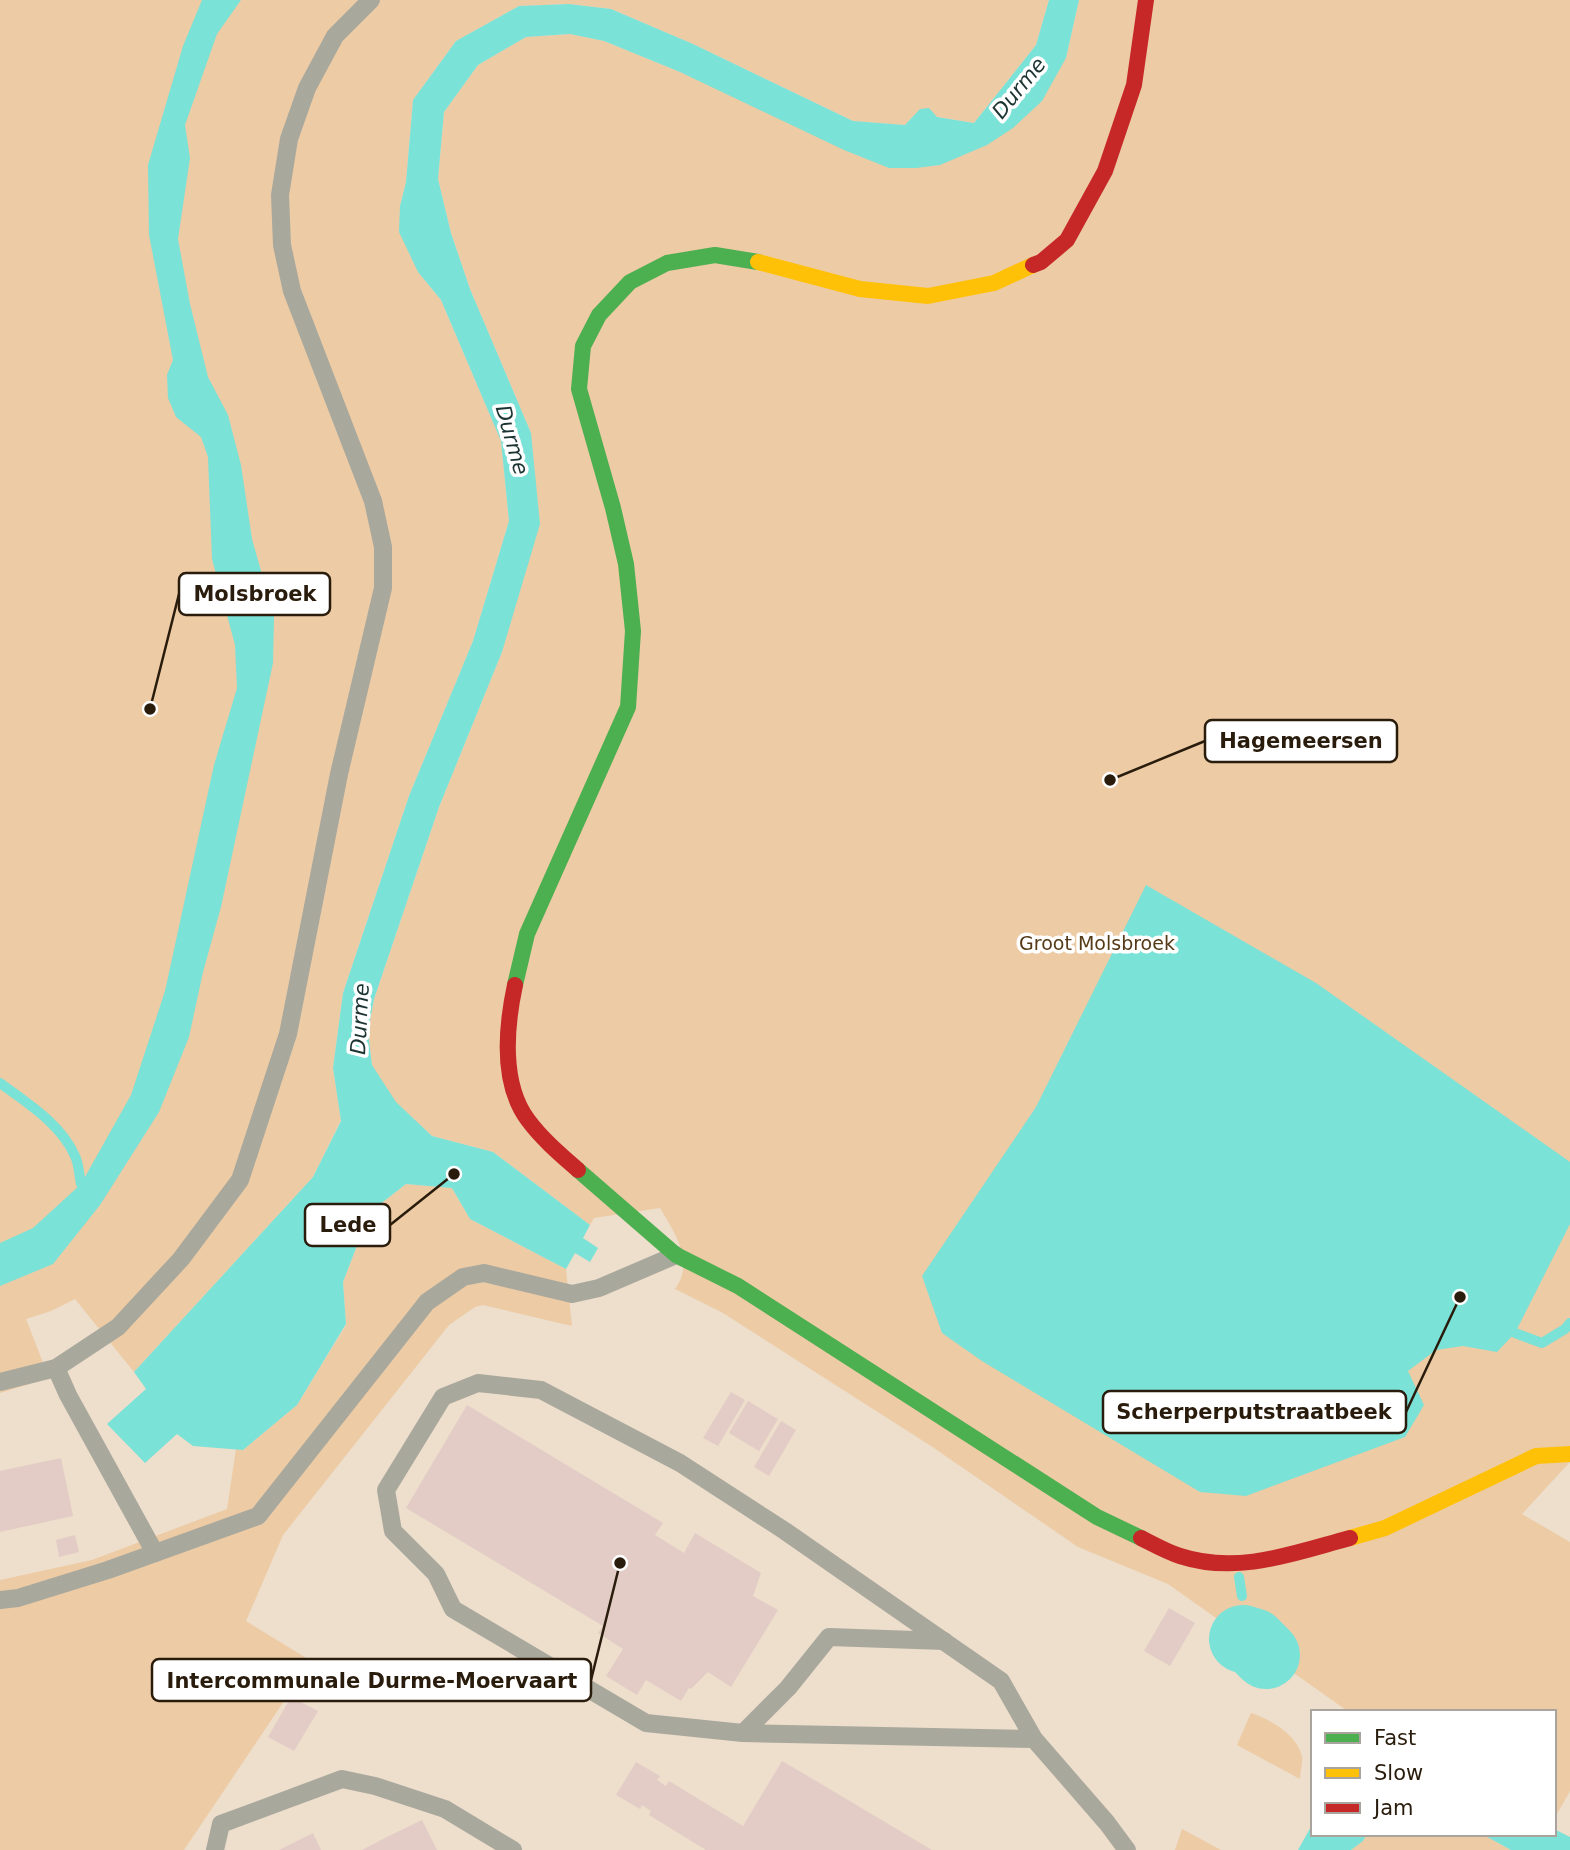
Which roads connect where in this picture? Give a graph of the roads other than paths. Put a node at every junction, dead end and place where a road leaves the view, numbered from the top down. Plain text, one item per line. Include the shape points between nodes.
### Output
1 (371, 0) edge
2 (1146, 0) edge
3 (676, 1255) junction
4 (56, 1368) junction
5 (0, 1382) edge
6 (1570, 1454) edge
7 (155, 1553) junction
8 (0, 1600) edge
9 (944, 1641) junction
10 (743, 1733) junction
11 (1034, 1740) junction
12 (215, 1850) edge
13 (513, 1850) edge
14 (1127, 1850) edge

1 - 4 lane via 335,36 307,88 289,139 280,195 282,245 292,291 373,501 383,547 383,588 339,774 288,1034 240,1181 181,1259 118,1327
2 - 3 street via 1134,85 1105,171 1067,240 1041,261 994,283 928,296 860,289 737,258 715,256 667,263 630,282 599,315 583,346 579,389 626,564 633,631 628,708 527,934 511,1003 511,1084 527,1119 558,1152
3 - 6 street via 738,1286 1097,1517 1180,1556 1222,1563 1262,1562 1385,1528 1536,1457
3 - 7 lane via 599,1288 572,1293 484,1273 463,1277 427,1302 258,1516
4 - 5 lane
4 - 7 lane
7 - 8 lane
9 - 10 lane via 829,1637
9 - 10 lane via 680,1463 541,1390 478,1384 443,1396 386,1490 393,1531 436,1574 453,1609 646,1723
9 - 11 lane via 1001,1681
10 - 11 lane
11 - 14 lane
12 - 13 lane via 221,1824 342,1779 445,1809

